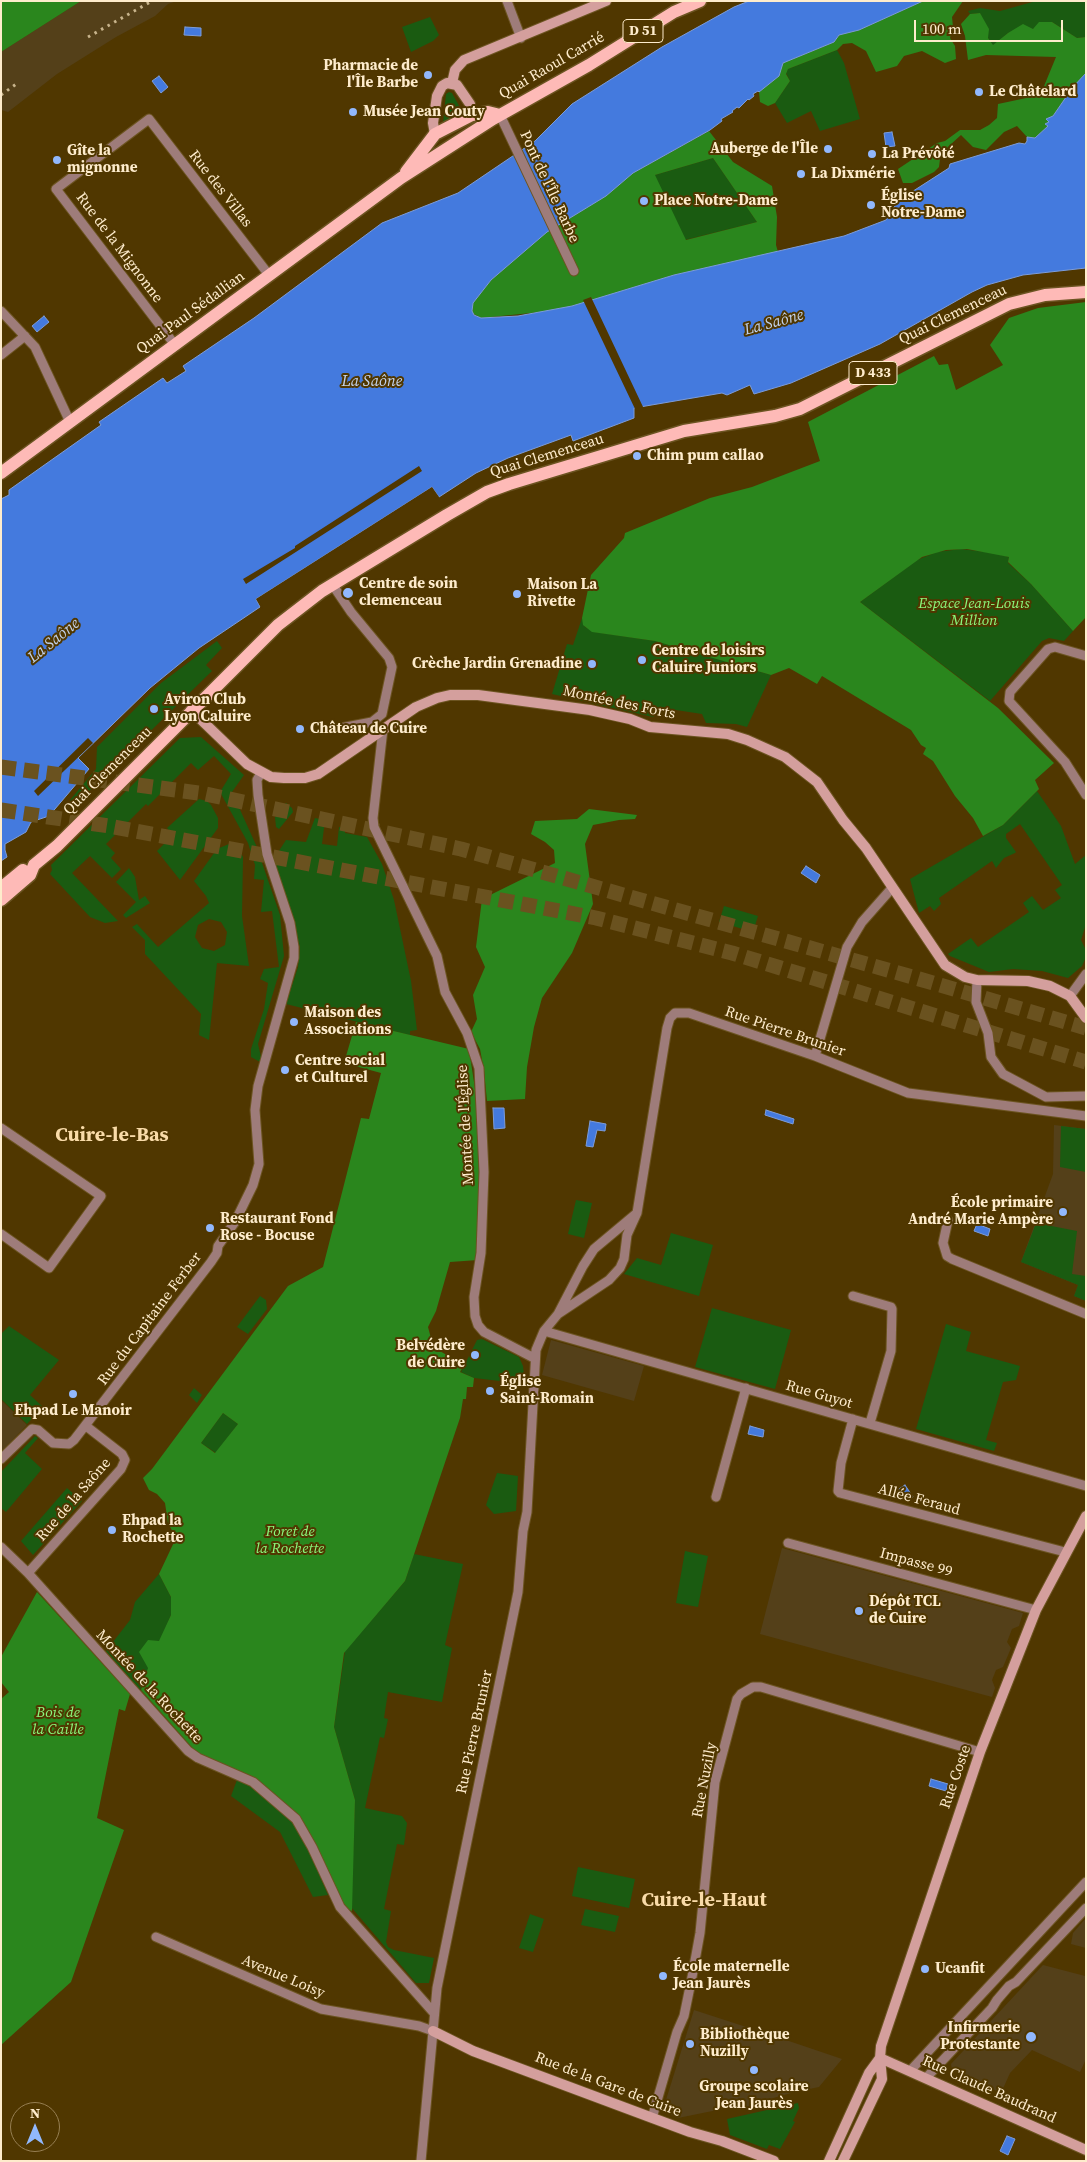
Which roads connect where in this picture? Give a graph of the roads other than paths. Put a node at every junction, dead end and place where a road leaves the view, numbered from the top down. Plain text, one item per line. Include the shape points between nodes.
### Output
1 (507, 1) edge
2 (606, 1) edge
3 (700, 1) edge
4 (521, 38) junction
5 (452, 83) junction
6 (472, 115) junction
7 (500, 115) junction
8 (149, 119) joint
9 (473, 131) junction
10 (435, 134) junction
11 (445, 149) junction
12 (401, 178) junction
13 (574, 271) dead end
14 (269, 275) junction
15 (1086, 292) edge
16 (1, 311) edge
17 (25, 336) junction
18 (175, 345) junction
19 (1, 355) edge
20 (70, 422) junction
21 (1, 473) edge
22 (332, 584) junction
23 (1086, 656) edge
24 (191, 710) junction
25 (341, 728) dead end
26 (383, 729) junction
27 (261, 772) junction
28 (1086, 795) edge
29 (34, 865) junction
30 (1, 888) edge
31 (892, 888) junction
32 (1, 900) edge
33 (1086, 974) edge
34 (977, 980) junction
35 (1070, 996) junction
36 (1086, 1018) edge
37 (815, 1056) junction
38 (1086, 1096) edge
39 (1086, 1116) edge
40 (1, 1128) edge
41 (638, 1210) junction
42 (948, 1220) dead end
43 (1, 1234) edge
44 (853, 1296) dead end
45 (558, 1314) junction
46 (1086, 1314) edge
47 (544, 1331) junction
48 (534, 1358) junction
49 (746, 1388) junction
50 (853, 1419) junction
51 (870, 1423) junction
52 (86, 1426) junction
53 (1, 1459) edge
54 (1086, 1486) edge
55 (716, 1497) dead end
56 (1086, 1516) edge
57 (788, 1543) dead end
58 (1, 1547) edge
59 (1066, 1552) junction
60 (28, 1573) junction
61 (1036, 1610) junction
62 (980, 1752) junction
63 (1086, 1882) edge
64 (1086, 1908) edge
65 (156, 1937) dead end
66 (434, 2013) junction
67 (434, 2031) junction
68 (880, 2058) junction
69 (910, 2071) junction
70 (926, 2078) junction
71 (652, 2118) junction
72 (1086, 2150) edge
73 (421, 2161) edge
74 (774, 2161) edge
75 (829, 2161) edge
76 (843, 2161) edge

1 - 4 street
2 - 4 street
3 - 7 main road, Quai Raoul Carrié / D 51 via 674,12
4 - 5 street via 464,60 455,70
5 - 6 street via 470,104
5 - 10 street via 442,86 437,96 433,123
6 - 7 main road, Quai Paul Sédallian via 488,112
6 - 9 main road
6 - 10 main road, Quai Paul Sédallian
7 - 9 main road, Quai Paul Sédallian
7 - 13 street, Pont de l'Île Barbe
8 - 14 street, Rue des Villas
8 - 18 street, Rue de la Mignonne via 56,190
9 - 11 main road, Quai Paul Sédallian
10 - 11 street
10 - 12 main road, Quai Paul Sédallian
11 - 12 main road, Quai Paul Sédallian
12 - 14 main road, Quai Paul Sédallian
14 - 18 main road, Quai Paul Sédallian
15 - 22 main road, Quai Clemenceau / D 433 via 1038,296 1009,304 800,409 684,431 487,492
16 - 17 street
17 - 19 street
17 - 20 street via 35,347
18 - 20 main road, Quai Paul Sédallian
20 - 21 main road, Quai Paul Sédallian
22 - 24 main road, Quai Clemenceau via 267,635
22 - 25 street via 389,658 392,668 382,714 372,722
23 - 28 street via 1055,647 1048,649 1010,692 1009,701 1065,762
24 - 27 street, Montée des Forts via 247,764
24 - 29 main road, Quai Clemenceau
26 - 27 street, Montée des Forts via 318,774 295,779
26 - 31 street, Montée des Forts via 431,700 450,695 471,695 590,710 630,718 650,727 728,734 785,757 817,782
26 - 48 street, Montée de l'Église via 374,827 437,956 445,992 467,1033 479,1068 484,1180 475,1316 484,1332
27 - 52 street, Rue du Capitaine Ferber via 257,780 258,795 267,854 290,923 294,958 258,1086 255,1108 259,1149 256,1175 248,1198 211,1262
29 - 30 main road, Quai Clemenceau via 25,868
29 - 32 main road, Quai Clemenceau via 30,875
31 - 34 street, Montée des Forts via 945,965
31 - 37 street via 862,922 847,947
33 - 35 street
34 - 35 street, Montée des Forts via 1033,982
34 - 38 street via 976,1002 988,1033 991,1057 1003,1074 1040,1095 1056,1098
35 - 36 street
37 - 39 street, Rue Pierre Brunier via 908,1093
37 - 41 street, Rue Pierre Brunier via 689,1013 675,1013 667,1028
40 - 43 street via 101,1196 49,1268
41 - 45 street, Rue Pierre Brunier via 594,1249
41 - 45 street, Rue Pierre Brunier via 627,1235 624,1259 615,1274
42 - 46 street via 943,1243 947,1256
44 - 51 street via 892,1307 891,1351
45 - 47 street, Rue Pierre Brunier
47 - 48 street, Rue Pierre Brunier
47 - 49 street, Rue Guyot
48 - 66 street, Rue Pierre Brunier via 527,1512 517,1597
49 - 50 street, Rue Guyot
49 - 55 street
50 - 51 street, Rue Guyot
50 - 59 street, Allée Feraud via 841,1463 840,1493
51 - 54 street, Rue Guyot
52 - 53 street, Rue du Capitaine Ferber via 69,1444 53,1443 32,1429
52 - 60 street, Rue de la Saône via 122,1454 125,1460 121,1469
56 - 59 street, Rue Coste
57 - 61 street, Impasse 99
58 - 60 street, Montée de la Rochette
59 - 61 street, Rue Coste
60 - 66 street, Montée de la Rochette via 188,1751 253,1782 296,1819 340,1906
61 - 62 street, Rue Coste
62 - 68 street, Rue Coste via 884,2037
62 - 71 street, Rue Nuzilly via 761,1687 753,1687 741,1694 716,1782 699,1941 691,1985
63 - 69 street
64 - 70 street via 1009,1986
65 - 67 street, Avenue Loisy via 321,2009
66 - 67 street, Rue Pierre Brunier
67 - 71 street, Rue de la Gare de Cuire via 473,2051
67 - 73 street, Rue Pierre Brunier
68 - 69 street, Rue Claude Baudrand
68 - 75 street, Rue Coste via 869,2073
68 - 76 street, Rue Coste via 882,2079
69 - 70 street, Rue Claude Baudrand
70 - 72 street, Rue Claude Baudrand
71 - 74 street, Rue de la Gare de Cuire

